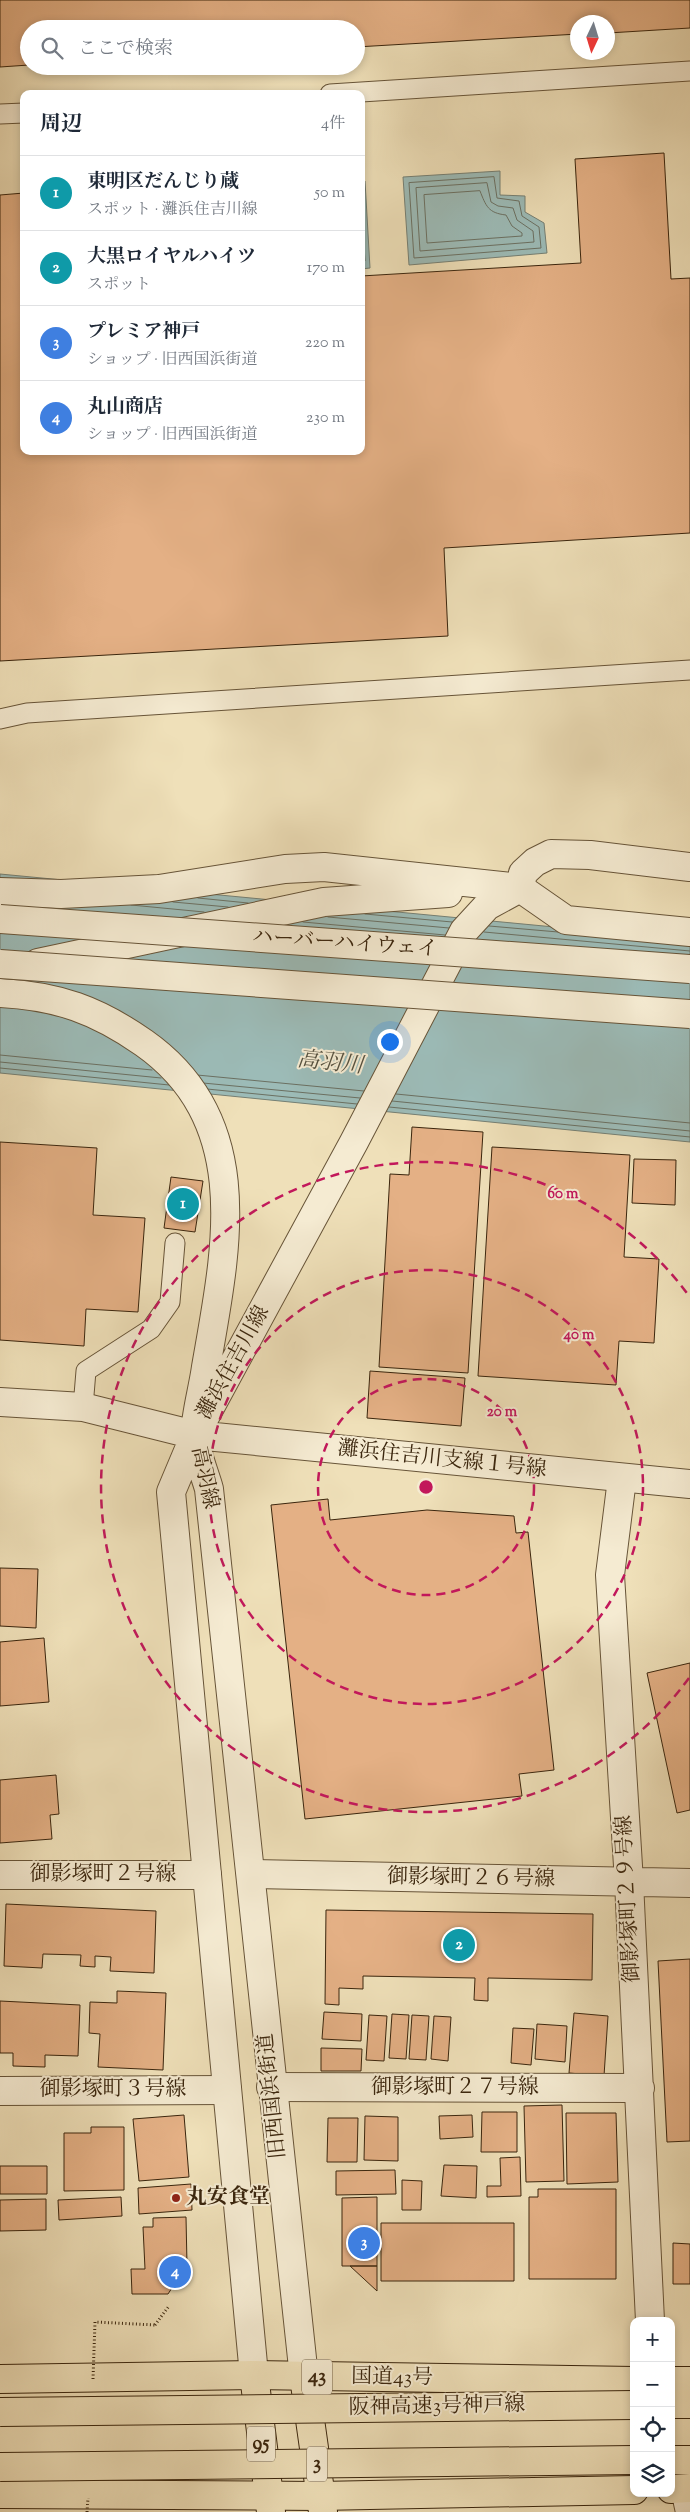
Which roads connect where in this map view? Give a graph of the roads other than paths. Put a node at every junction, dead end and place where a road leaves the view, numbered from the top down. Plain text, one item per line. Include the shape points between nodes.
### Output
1 (690, 71) edge
2 (365, 92) edge
3 (20, 113) edge
4 (0, 114) edge
5 (690, 670) edge
6 (0, 719) edge
7 (690, 866) edge
8 (520, 888) junction
9 (0, 892) edge
10 (0, 919) edge
11 (690, 932) edge
12 (0, 964) edge
13 (690, 969) edge
14 (0, 971) edge
15 (0, 993) edge
16 (690, 1014) edge
17 (175, 1243) dead end
18 (0, 1402) edge
19 (83, 1407) junction
20 (195, 1436) junction
21 (622, 1479) junction
22 (690, 1484) edge
23 (251, 1874) junction
24 (0, 1875) edge
25 (207, 1875) junction
26 (629, 1882) junction
27 (690, 1883) edge
28 (271, 2087) junction
29 (640, 2088) junction
30 (227, 2090) junction
31 (0, 2091) edge
32 (650, 2317) edge
33 (254, 2375) junction
34 (304, 2377) junction
35 (0, 2379) edge
36 (630, 2380) edge
37 (675, 2381) edge
38 (690, 2381) edge
39 (675, 2404) edge
40 (690, 2404) edge
41 (630, 2405) edge
42 (0, 2412) edge
43 (630, 2460) edge
44 (675, 2460) edge
45 (690, 2460) edge
46 (0, 2467) edge
47 (630, 2490) edge
48 (0, 2494) edge
49 (269, 2503) edge
50 (321, 2504) edge

1 - 2 lane
3 - 4 lane
5 - 6 lane via 26,713
7 - 8 street via 551,854 523,873
8 - 9 street via 324,867 285,869 159,889 61,894
8 - 11 street via 566,920
8 - 14 street, bridge via 324,902
8 - 20 street, 灘浜住吉川線, bridge via 487,906 464,931
10 - 13 street, ハーバーハイウェイ, bridge
12 - 16 street, bridge
15 - 20 street via 86,1009 116,1024 163,1057 183,1077 200,1100 212,1126 222,1166 226,1223 218,1298
17 - 19 lane via 170,1302 151,1329 86,1371
18 - 19 street, 灘浜住吉川線
19 - 20 street, 灘浜住吉川線
20 - 21 street, 灘浜住吉川支線１号線
20 - 23 street, 高羽線 via 209,1489
20 - 25 street, 高羽線 via 171,1492
21 - 22 street, 灘浜住吉川支線１号線
21 - 26 street, 御影塚町２９号線 via 610,1575
23 - 26 street, 御影塚町２６号線
23 - 28 street, 旧西国浜街道
24 - 25 street, 御影塚町２号線
25 - 30 street
26 - 27 street, 御影塚町２６号線
26 - 29 street, 御影塚町２９号線
28 - 29 street, 御影塚町２７号線
28 - 34 street, 旧西国浜街道
29 - 32 street, 御影塚町２９号線
30 - 31 street, 御影塚町３号線
30 - 33 street
33 - 34 main road, 国道43号 / 43
33 - 35 main road, 国道43号 / 43
33 - 49 main road, 95
34 - 36 main road, 国道43号 / 43
34 - 50 main road
37 - 38 main road
39 - 40 main road
41 - 42 main road, 阪神高速3号神戸線, bridge
43 - 46 main road, 3, bridge
44 - 45 main road
47 - 50 main road
48 - 49 main road
49 - 50 main road

